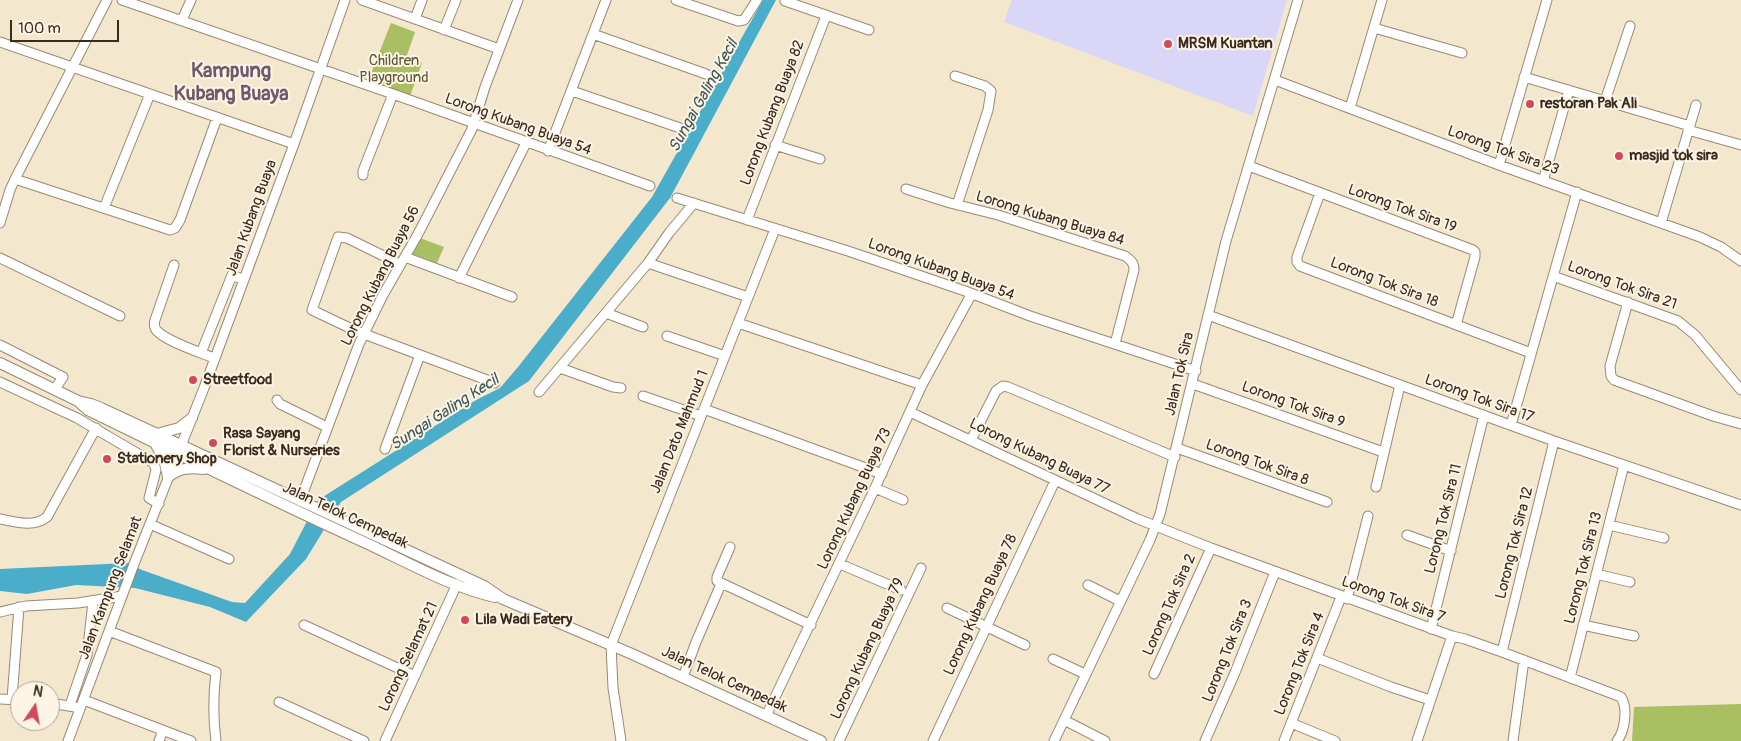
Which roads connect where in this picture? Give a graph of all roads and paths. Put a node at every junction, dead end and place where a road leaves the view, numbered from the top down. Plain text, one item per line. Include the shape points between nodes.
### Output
1 (107, 0) edge
2 (122, 0) edge
3 (191, 0) edge
4 (345, 0) edge
5 (362, 0) edge
6 (422, 0) edge
7 (456, 0) edge
8 (518, 0) edge
9 (606, 0) edge
10 (676, 0) edge
11 (757, 0) edge
12 (1298, 0) edge
13 (1382, 0) edge
14 (1546, 0) edge
15 (785, 1) dead end
16 (826, 16) junction
17 (415, 19) junction
18 (182, 20) junction
19 (1630, 26) dead end
20 (1374, 28) junction
21 (444, 30) junction
22 (869, 30) dead end
23 (593, 34) junction
24 (0, 42) edge
25 (499, 49) junction
26 (1462, 53) dead end
27 (73, 68) junction
28 (320, 68) junction
29 (706, 74) dead end
30 (955, 76) dead end
31 (1524, 77) junction
32 (1275, 80) junction
33 (1569, 90) junction
34 (572, 91) junction
35 (150, 94) junction
36 (393, 94) junction
37 (1605, 101) junction
38 (1696, 105) dead end
39 (1350, 108) junction
40 (217, 118) junction
41 (473, 123) junction
42 (1689, 128) junction
43 (683, 129) dead end
44 (526, 143) junction
45 (294, 144) junction
46 (775, 145) junction
47 (1741, 145) edge
48 (548, 150) junction
49 (820, 159) dead end
50 (1499, 165) junction
51 (1250, 166) junction
52 (363, 176) dead end
53 (15, 179) junction
54 (1544, 180) junction
55 (650, 186) dead end
56 (906, 189) dead end
57 (1577, 192) junction
58 (1320, 193) junction
59 (677, 198) dead end
60 (694, 203) junction
61 (957, 205) junction
62 (104, 208) junction
63 (747, 220) junction
64 (0, 223) edge
65 (1661, 223) junction
66 (775, 229) junction
67 (0, 258) edge
68 (403, 261) junction
69 (1741, 261) edge
70 (648, 262) junction
71 (174, 265) dead end
72 (1553, 276) junction
73 (459, 278) junction
74 (244, 280) junction
75 (971, 295) junction
76 (512, 297) dead end
77 (748, 297) junction
78 (1628, 302) junction
79 (606, 313) junction
80 (1208, 315) junction
81 (120, 316) dead end
82 (738, 323) junction
83 (1456, 324) junction
84 (643, 327) dead end
85 (364, 334) junction
86 (667, 336) dead end
87 (1115, 344) junction
88 (0, 345) edge
89 (201, 353) junction
90 (1531, 353) junction
91 (420, 355) junction
92 (725, 356) junction
93 (214, 358) junction
94 (0, 363) edge
95 (560, 368) junction
96 (1196, 371) junction
97 (0, 382) edge
98 (495, 383) dead end
99 (1193, 384) junction
100 (922, 385) junction
101 (1400, 385) junction
102 (621, 388) dead end
103 (55, 389) junction
104 (1741, 390) edge
105 (539, 392) dead end
106 (644, 396) dead end
107 (277, 400) dead end
108 (703, 412) junction
109 (910, 412) junction
110 (1484, 415) junction
111 (192, 418) junction
112 (1741, 424) edge
113 (1511, 425) junction
114 (327, 427) junction
115 (96, 428) junction
116 (156, 438) junction
117 (971, 440) junction
118 (1554, 440) junction
119 (179, 449) junction
120 (385, 449) dead end
121 (1176, 452) junction
122 (1383, 452) junction
123 (1624, 465) junction
124 (212, 471) junction
125 (882, 474) junction
126 (168, 477) junction
127 (1055, 481) junction
128 (1376, 487) dead end
129 (876, 488) junction
130 (903, 500) dead end
131 (300, 501) junction
132 (1327, 502) dead end
133 (158, 504) junction
134 (1741, 505) edge
135 (309, 511) junction
136 (1368, 516) dead end
137 (0, 520) edge
138 (333, 523) junction
139 (150, 524) junction
140 (1609, 525) junction
141 (1156, 526) junction
142 (1407, 535) dead end
143 (1664, 538) dead end
144 (730, 547) dead end
145 (1211, 548) junction
146 (1451, 551) junction
147 (229, 559) dead end
148 (840, 564) junction
149 (921, 568) dead end
150 (1275, 572) junction
151 (1596, 574) junction
152 (1630, 582) dead end
153 (457, 584) junction
154 (721, 584) junction
155 (1088, 585) dead end
156 (900, 590) dead end
157 (124, 592) junction
158 (1344, 598) junction
159 (503, 599) junction
160 (1120, 601) junction
161 (93, 602) junction
162 (19, 607) junction
163 (947, 608) dead end
164 (0, 612) edge
165 (304, 625) dead end
166 (811, 625) junction
167 (1583, 625) junction
168 (986, 627) junction
169 (1431, 629) junction
170 (110, 631) junction
171 (1452, 636) junction
172 (1634, 636) dead end
173 (611, 645) junction
174 (1024, 645) dead end
175 (1502, 652) junction
176 (1317, 658) junction
177 (1053, 660) dead end
178 (1524, 660) junction
179 (1085, 674) junction
180 (1154, 674) dead end
181 (415, 676) junction
182 (683, 677) junction
183 (1570, 678) junction
184 (17, 681) edge
185 (1430, 700) junction
186 (279, 702) dead end
187 (60, 704) edge
188 (82, 704) junction
189 (70, 706) junction
190 (766, 716) junction
191 (1064, 720) junction
192 (1291, 723) junction
193 (163, 730) junction
194 (68, 741) edge
195 (159, 741) edge
196 (191, 741) edge
197 (216, 741) edge
198 (364, 741) edge
199 (385, 741) edge
200 (621, 741) edge
201 (821, 741) edge
202 (840, 741) edge
203 (933, 741) edge
204 (1054, 741) edge
205 (1105, 741) edge
206 (1205, 741) edge
207 (1284, 741) edge
208 (1335, 741) edge
209 (1417, 741) edge
210 (1513, 741) edge
211 (1617, 741) edge

1 - 27 street
2 - 18 street, Lorong Kubang Buaya 54
3 - 18 street
4 - 28 street, Jalan Kubang Buaya
5 - 17 street
6 - 17 street
7 - 21 street
8 - 25 street, Lorong Kubang Buaya 56
9 - 23 street
10 - 11 street via 738,21 744,20
12 - 32 street, Jalan Tok Sira
13 - 20 street
14 - 31 street
15 - 16 street
16 - 22 street
16 - 46 street, Lorong Kubang Buaya 82
17 - 21 street
18 - 28 street, Lorong Kubang Buaya 54
19 - 37 street
20 - 26 street
20 - 39 street
21 - 25 street
23 - 29 street
23 - 34 street
24 - 27 street
25 - 41 street, Lorong Kubang Buaya 56
27 - 35 street
27 - 53 street
28 - 36 street, Lorong Kubang Buaya 54
28 - 45 street, Jalan Kubang Buaya
30 - 61 street via 991,91 988,110
31 - 33 street
31 - 50 street
32 - 39 street, Lorong Tok Sira 23
32 - 51 street, Jalan Tok Sira
33 - 37 street
33 - 54 street
34 - 43 street
34 - 48 street
35 - 40 street
35 - 62 street
36 - 41 street, Lorong Kubang Buaya 54
36 - 52 street
37 - 42 street
38 - 42 street
39 - 50 street, Lorong Tok Sira 23
40 - 45 street
40 - 62 street via 175,228 170,230
41 - 44 street, Lorong Kubang Buaya 54
41 - 68 street, Lorong Kubang Buaya 56
42 - 47 street
42 - 65 street
44 - 48 street, Lorong Kubang Buaya 54
44 - 73 street
45 - 74 street, Jalan Kubang Buaya
46 - 49 street
46 - 63 street, Lorong Kubang Buaya 82
48 - 55 street, Lorong Kubang Buaya 54
50 - 54 street, Lorong Tok Sira 23
51 - 58 street, Lorong Tok Sira 19
51 - 80 street, Jalan Tok Sira via 1226,241
53 - 62 street
53 - 64 street
54 - 57 street, Lorong Tok Sira 23
56 - 61 street, Lorong Kubang Buaya 84
57 - 65 street, Lorong Tok Sira 23
57 - 72 street
58 - 83 street, Lorong Tok Sira 19 via 1473,250 1475,257
58 - 83 street, Lorong Tok Sira 18 via 1297,257 1300,266
59 - 60 street, Lorong Kubang Buaya 54
60 - 63 street, Lorong Kubang Buaya 54
60 - 70 street
61 - 87 street, Lorong Kubang Buaya 84 via 1125,256 1133,262 1134,270
63 - 66 street, Lorong Kubang Buaya 54
65 - 69 street, Lorong Tok Sira 23 via 1700,237
66 - 75 street, Lorong Kubang Buaya 54
66 - 77 street, Jalan Dato Mahmud 1
67 - 81 street
68 - 73 street
68 - 85 street, Lorong Kubang Buaya 56
68 - 85 street via 342,236 336,240 312,310
70 - 77 street
70 - 79 street
71 - 89 street via 154,327 175,342
72 - 78 street, Lorong Tok Sira 21
72 - 90 street
73 - 76 street
74 - 89 street via 232,275
74 - 93 street, Jalan Kubang Buaya
75 - 87 street, Lorong Kubang Buaya 54
75 - 100 street, Lorong Kubang Buaya 73
77 - 82 street, Jalan Dato Mahmud 1
78 - 104 street, Lorong Tok Sira 21 via 1683,324
78 - 112 street via 1610,366 1614,380
79 - 84 street
79 - 95 street
80 - 96 street, Jalan Tok Sira
80 - 101 street, Lorong Tok Sira 17
82 - 92 street, Jalan Dato Mahmud 1
82 - 100 street
83 - 90 street, Lorong Tok Sira 18
85 - 91 street
85 - 114 street, Lorong Kubang Buaya 56
86 - 92 street
87 - 96 street, Lorong Kubang Buaya 54
88 - 103 street via 63,377
89 - 93 street
90 - 113 street
91 - 98 street
91 - 120 street
92 - 108 street, Jalan Dato Mahmud 1
93 - 111 street, Jalan Kubang Buaya
94 - 103 main road
95 - 102 street
95 - 105 street
96 - 99 street, Jalan Tok Sira
97 - 115 street
99 - 121 street, Jalan Tok Sira
99 - 122 street, Lorong Tok Sira 9
100 - 109 street, Lorong Kubang Buaya 73
101 - 110 street, Lorong Tok Sira 17
101 - 122 street
103 - 116 main road
106 - 108 street
107 - 114 street
108 - 125 street
108 - 173 street, Jalan Dato Mahmud 1
109 - 117 street, Lorong Kubang Buaya 77
109 - 125 street, Lorong Kubang Buaya 73
110 - 113 street, Lorong Tok Sira 17
110 - 146 street, Lorong Tok Sira 11
111 - 116 main road
111 - 119 street, Jalan Kubang Buaya
113 - 118 street, Lorong Tok Sira 17
114 - 131 street, Lorong Kubang Buaya 56
115 - 133 street via 148,458 155,466 149,498
115 - 137 street via 47,517 28,524
116 - 119 main road
116 - 126 main road
117 - 121 street, Lorong Tok Sira 8 via 996,391 1003,386
117 - 127 street, Lorong Kubang Buaya 77
118 - 123 street, Lorong Tok Sira 17
118 - 175 street, Lorong Tok Sira 12
119 - 124 main road, Jalan Telok Cempedak
119 - 126 street, Jalan Kampung Selamat
119 - 131 main road, Jalan Telok Cempedak
121 - 132 street, Lorong Tok Sira 8
121 - 141 street, Jalan Tok Sira
122 - 128 street
123 - 134 street, Lorong Tok Sira 17
123 - 140 street, Lorong Tok Sira 13
124 - 126 main road via 186,468
124 - 135 main road, Jalan Telok Cempedak
125 - 129 street, Lorong Kubang Buaya 73
126 - 133 street, Jalan Kampung Selamat
127 - 141 street, Lorong Kubang Buaya 77
127 - 168 street, Lorong Kubang Buaya 78
129 - 130 street
129 - 148 street, Lorong Kubang Buaya 73
131 - 135 main road, Jalan Telok Cempedak
133 - 139 street, Jalan Kampung Selamat
135 - 138 main road, Jalan Telok Cempedak
136 - 158 street, Lorong Tok Sira 4
138 - 153 main road, Jalan Telok Cempedak
138 - 159 main road, Jalan Telok Cempedak via 484,586
139 - 147 street
139 - 157 street, Jalan Kampung Selamat
140 - 143 street
140 - 151 street, Lorong Tok Sira 13
141 - 145 street, Lorong Tok Sira 7
141 - 160 street, Jalan Tok Sira
142 - 146 street
144 - 154 street via 717,577
145 - 150 street, Lorong Tok Sira 7
145 - 180 street, Lorong Tok Sira 2
146 - 169 street, Lorong Tok Sira 11
148 - 156 street
148 - 166 street, Lorong Kubang Buaya 73
149 - 202 street, Lorong Kubang Buaya 79
150 - 158 street, Lorong Tok Sira 7
150 - 206 street, Lorong Tok Sira 3
151 - 152 street
151 - 167 street, Lorong Tok Sira 13
153 - 159 main road, Jalan Telok Cempedak
153 - 181 street, Lorong Selamat 21
154 - 166 street
154 - 182 street
155 - 160 street
157 - 161 street
157 - 170 street, Jalan Kampung Selamat
158 - 169 street, Lorong Tok Sira 7
158 - 176 street, Lorong Tok Sira 4
159 - 173 main road, Jalan Telok Cempedak
160 - 179 street, Jalan Tok Sira
161 - 162 street
161 - 189 street via 87,655
162 - 164 street
162 - 184 street
163 - 168 street
165 - 181 street
166 - 190 street, Lorong Kubang Buaya 73
167 - 172 street
167 - 183 street, Lorong Tok Sira 13
168 - 174 street
168 - 203 street, Lorong Kubang Buaya 78
169 - 171 street, Lorong Tok Sira 7
170 - 188 street, Jalan Kampung Selamat
170 - 197 street via 216,672
171 - 175 street, Lorong Tok Sira 7
171 - 185 street
173 - 182 main road, Jalan Telok Cempedak
173 - 200 street
175 - 178 street, Lorong Tok Sira 7
176 - 185 street
176 - 192 street, Lorong Tok Sira 4
177 - 179 street
178 - 183 street, Lorong Tok Sira 7
178 - 210 street
179 - 191 street, Jalan Tok Sira
181 - 199 street, Lorong Selamat 21
182 - 190 main road, Jalan Telok Cempedak
183 - 211 street, Lorong Tok Sira 7 via 1621,698 1625,707 1622,732
185 - 209 street
186 - 198 street
187 - 189 street
188 - 189 street
188 - 193 street
188 - 194 street, Jalan Kampung Selamat
190 - 201 main road, Jalan Telok Cempedak
191 - 204 street, Jalan Tok Sira
191 - 205 street
192 - 207 street, Lorong Tok Sira 4
192 - 208 street
193 - 195 street
193 - 196 street

